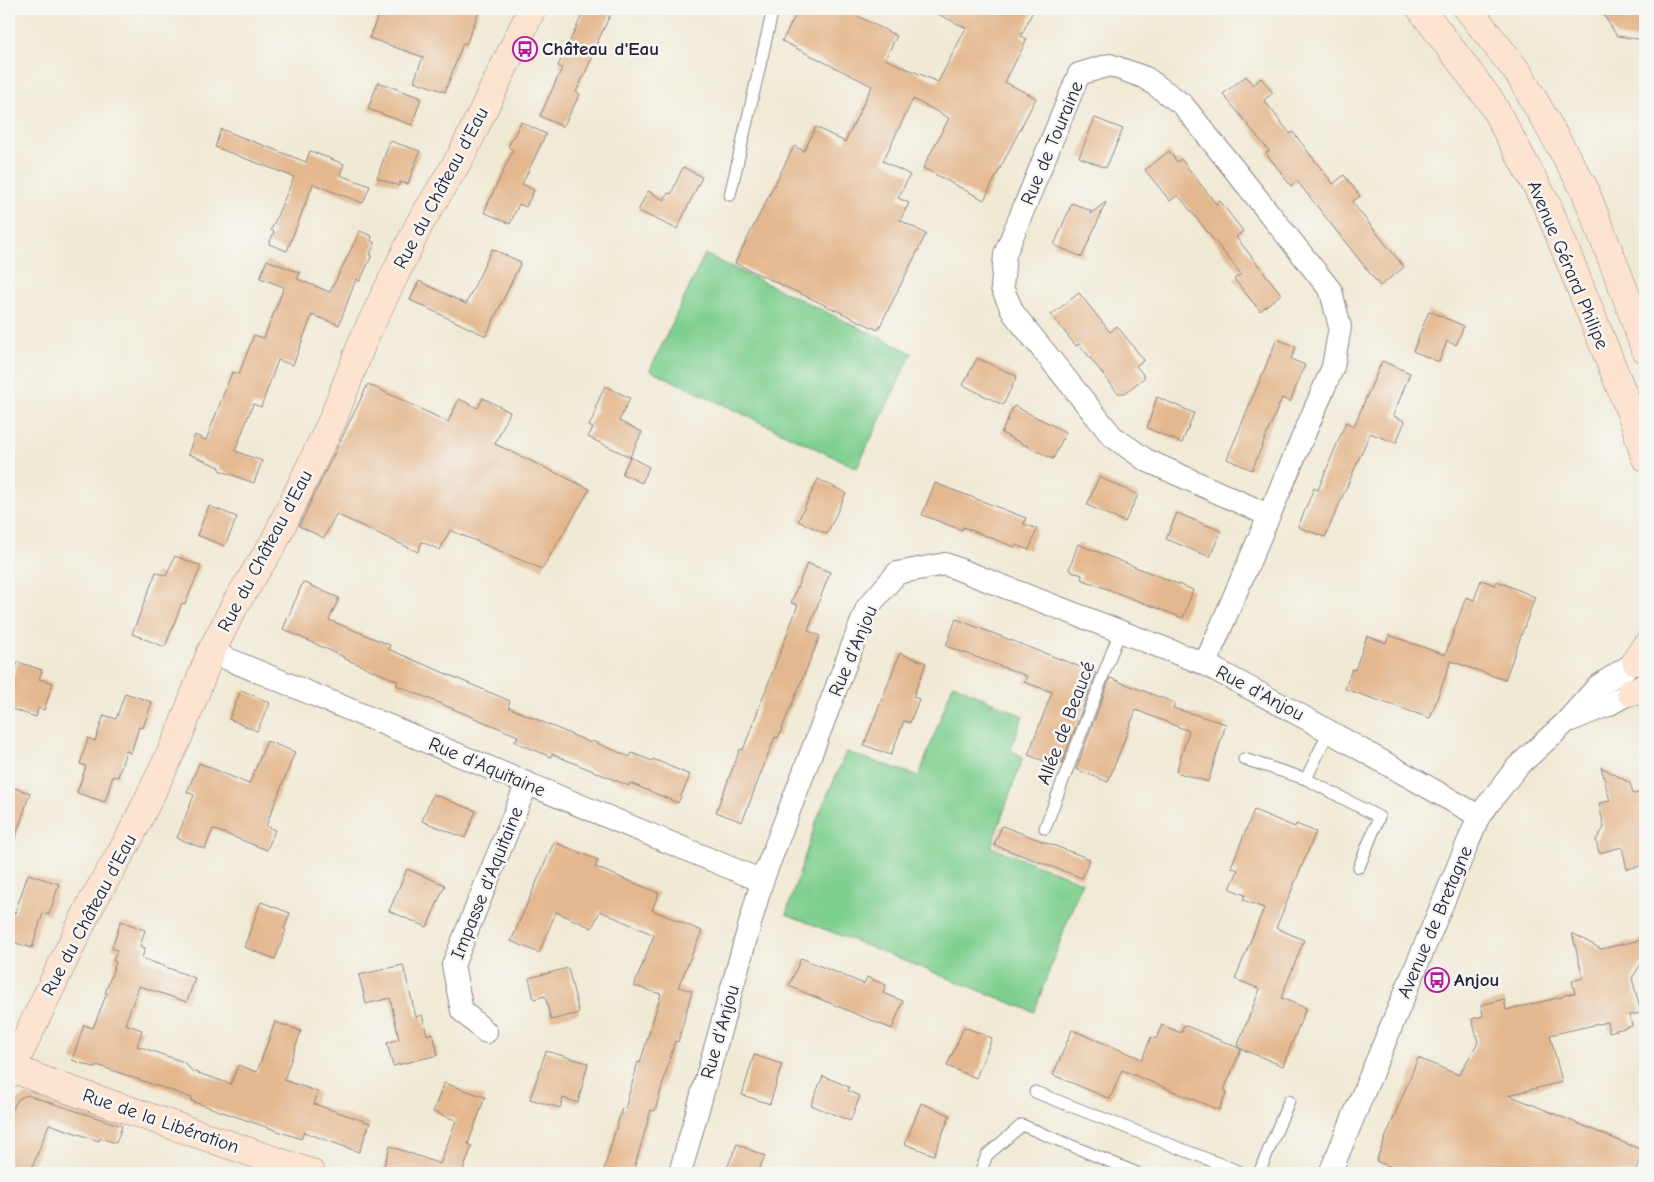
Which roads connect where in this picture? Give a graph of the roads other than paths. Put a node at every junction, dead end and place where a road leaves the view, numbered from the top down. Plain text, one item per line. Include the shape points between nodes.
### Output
1 (532, 9) edge
2 (773, 9) edge
3 (1421, 9) edge
4 (1468, 9) edge
5 (730, 195) dead end
6 (1645, 349) edge
7 (1645, 457) edge
8 (1268, 515) junction
9 (1120, 632) junction
10 (211, 652) junction
11 (1205, 664) junction
12 (1641, 671) edge
13 (1565, 723) junction
14 (1329, 731) junction
15 (1244, 759) dead end
16 (1306, 779) junction
17 (527, 783) junction
18 (1479, 816) junction
19 (1044, 828) dead end
20 (1359, 867) dead end
21 (762, 882) junction
22 (486, 1032) dead end
23 (12, 1062) edge
24 (1034, 1092) dead end
25 (1288, 1101) dead end
26 (311, 1173) edge
27 (680, 1173) edge
28 (980, 1173) edge
29 (1137, 1173) edge
30 (1243, 1173) edge
31 (1259, 1173) edge
32 (1330, 1173) edge

1 - 10 street, Rue du Château d'Eau via 461,156 420,224 364,338 333,419 273,544 236,602
2 - 5 lane
3 - 7 street, Avenue Gérard Philipe via 1491,102 1548,208 1634,421
4 - 6 street, Avenue Gérard Philipe via 1519,74 1584,188
8 - 8 street, Rue de Touraine via 1333,367 1340,328 1331,291 1183,105 1146,78 1110,65 1079,74 1005,254 1002,288 1014,314 1112,436 1146,460
8 - 11 street, Rue de Touraine
9 - 11 street, Rue d'Anjou
9 - 19 lane, Allée de Beaucé
9 - 21 street, Rue d'Anjou via 945,564 897,573 867,608
10 - 17 street, Rue d'Aquitaine
10 - 23 street, Rue du Château d'Eau via 178,738 130,837 91,904
11 - 14 street, Rue d'Anjou
12 - 13 street, Avenue de Bretagne via 1608,705
12 - 13 street, Avenue de Bretagne via 1598,686
13 - 18 street, Avenue de Bretagne via 1517,767
14 - 16 lane
14 - 18 street, Rue d'Anjou
15 - 16 lane
16 - 20 lane via 1379,817
17 - 21 street, Rue d'Aquitaine
17 - 22 street, Impasse d'Aquitaine via 453,965 462,1012
18 - 32 street, Avenue de Bretagne
21 - 27 street, Rue d'Anjou
23 - 26 street, Rue de la Libération via 50,1083
24 - 30 lane
25 - 31 lane
28 - 29 lane via 987,1156 1022,1125

